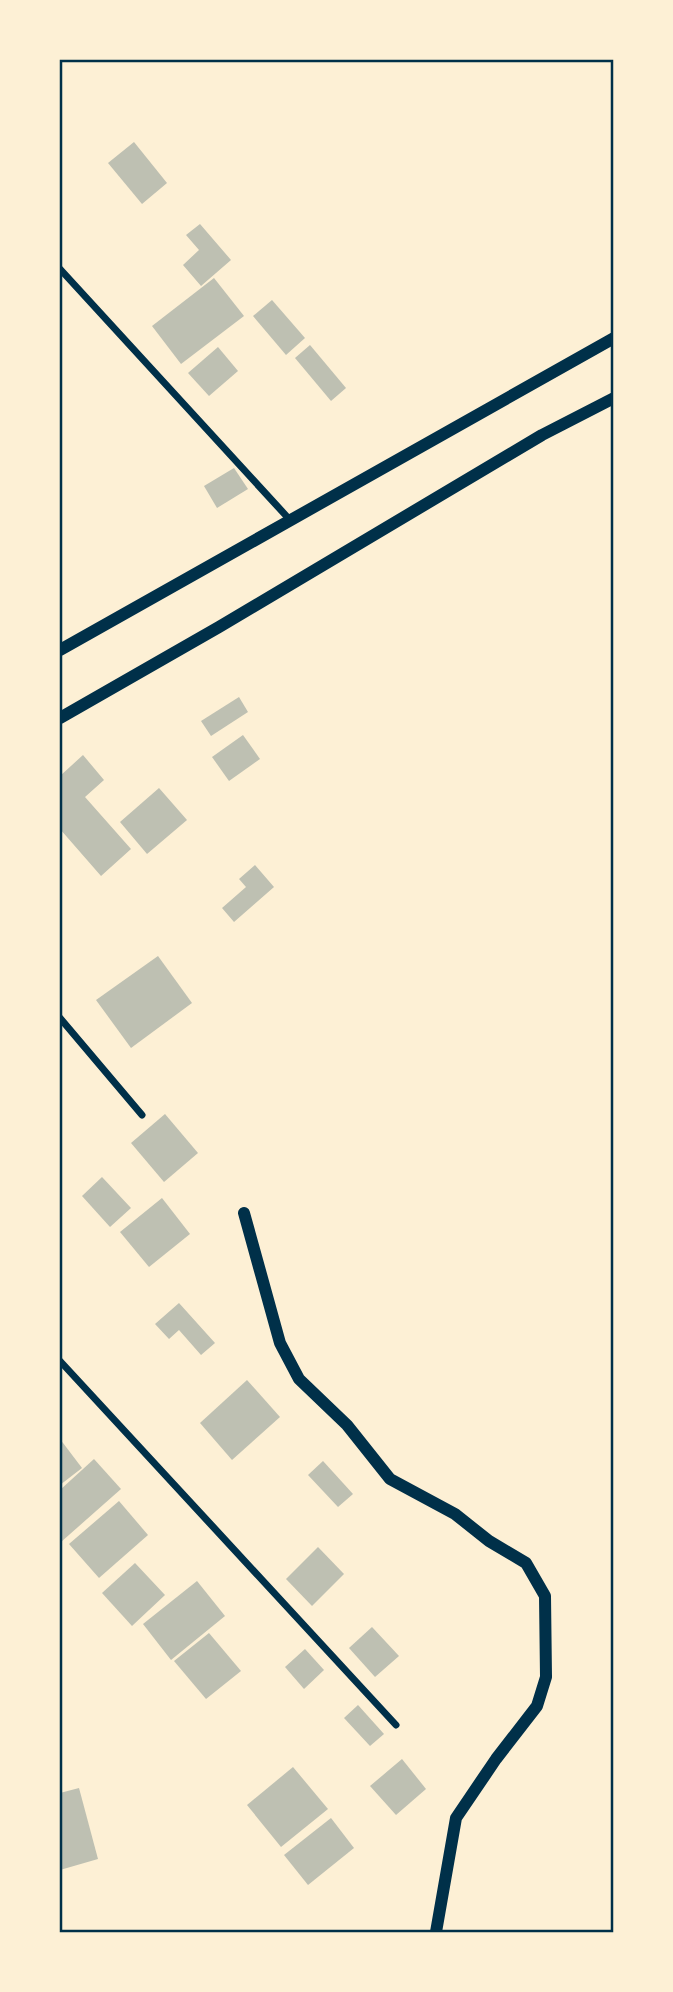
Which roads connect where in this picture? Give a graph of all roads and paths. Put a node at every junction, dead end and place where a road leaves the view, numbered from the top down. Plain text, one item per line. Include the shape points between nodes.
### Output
1 (60, 268) edge
2 (614, 338) edge
3 (614, 398) edge
4 (290, 520) junction
5 (61, 646) edge
6 (60, 718) edge
7 (60, 1018) edge
8 (142, 1115) dead end
9 (244, 1213) dead end
10 (60, 1361) edge
11 (396, 1725) dead end
12 (436, 1933) edge

1 - 4 street
2 - 4 street
3 - 6 street via 542,435
4 - 5 street
7 - 8 street
9 - 12 street via 280,1343 299,1379 347,1425 390,1479 455,1514 526,1563 545,1596 546,1678 537,1706 456,1818
10 - 11 street

